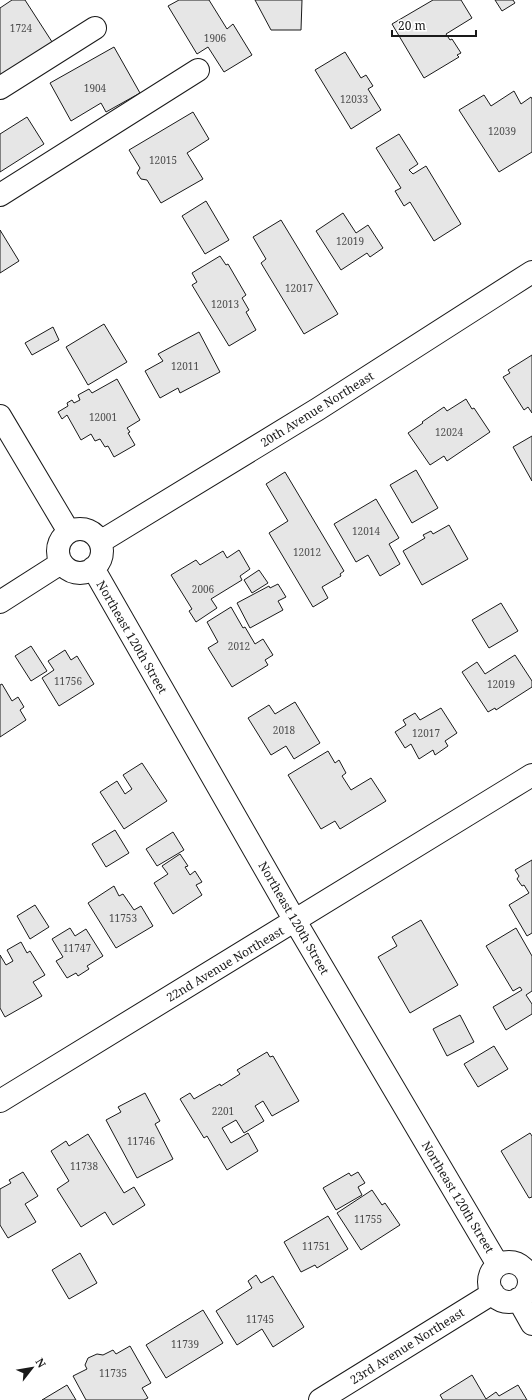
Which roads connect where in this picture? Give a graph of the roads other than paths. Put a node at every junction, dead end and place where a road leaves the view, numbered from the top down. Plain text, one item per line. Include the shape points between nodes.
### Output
1 (95, 28) dead end
2 (198, 70) dead end
3 (0, 88) edge
4 (0, 195) edge
5 (532, 272) edge
6 (0, 416) edge
7 (69, 532) junction
8 (100, 542) junction
9 (62, 563) junction
10 (93, 568) junction
11 (0, 602) edge
12 (532, 775) edge
13 (295, 921) junction
14 (0, 1101) edge
15 (498, 1265) junction
16 (529, 1269) edge
17 (493, 1293) junction
18 (518, 1299) junction
19 (532, 1324) edge
20 (320, 1400) edge

1 - 3 street
2 - 4 street
5 - 8 street, 20th Avenue Northeast via 318,409
6 - 7 street
7 - 8 street via 83,529 96,536
7 - 9 street via 60,542 58,549 58,557
8 - 10 street via 101,556
9 - 10 street via 73,572 80,573
9 - 11 street
10 - 13 street, Northeast 120th Street
12 - 13 street, 22nd Avenue Northeast
13 - 14 street, 22nd Avenue Northeast
13 - 15 street, Northeast 120th Street
15 - 16 street via 509,1262
15 - 17 street via 490,1276 489,1283
16 - 18 street via 527,1290
17 - 18 street via 505,1301
17 - 20 street, 23rd Avenue Northeast
18 - 19 street

